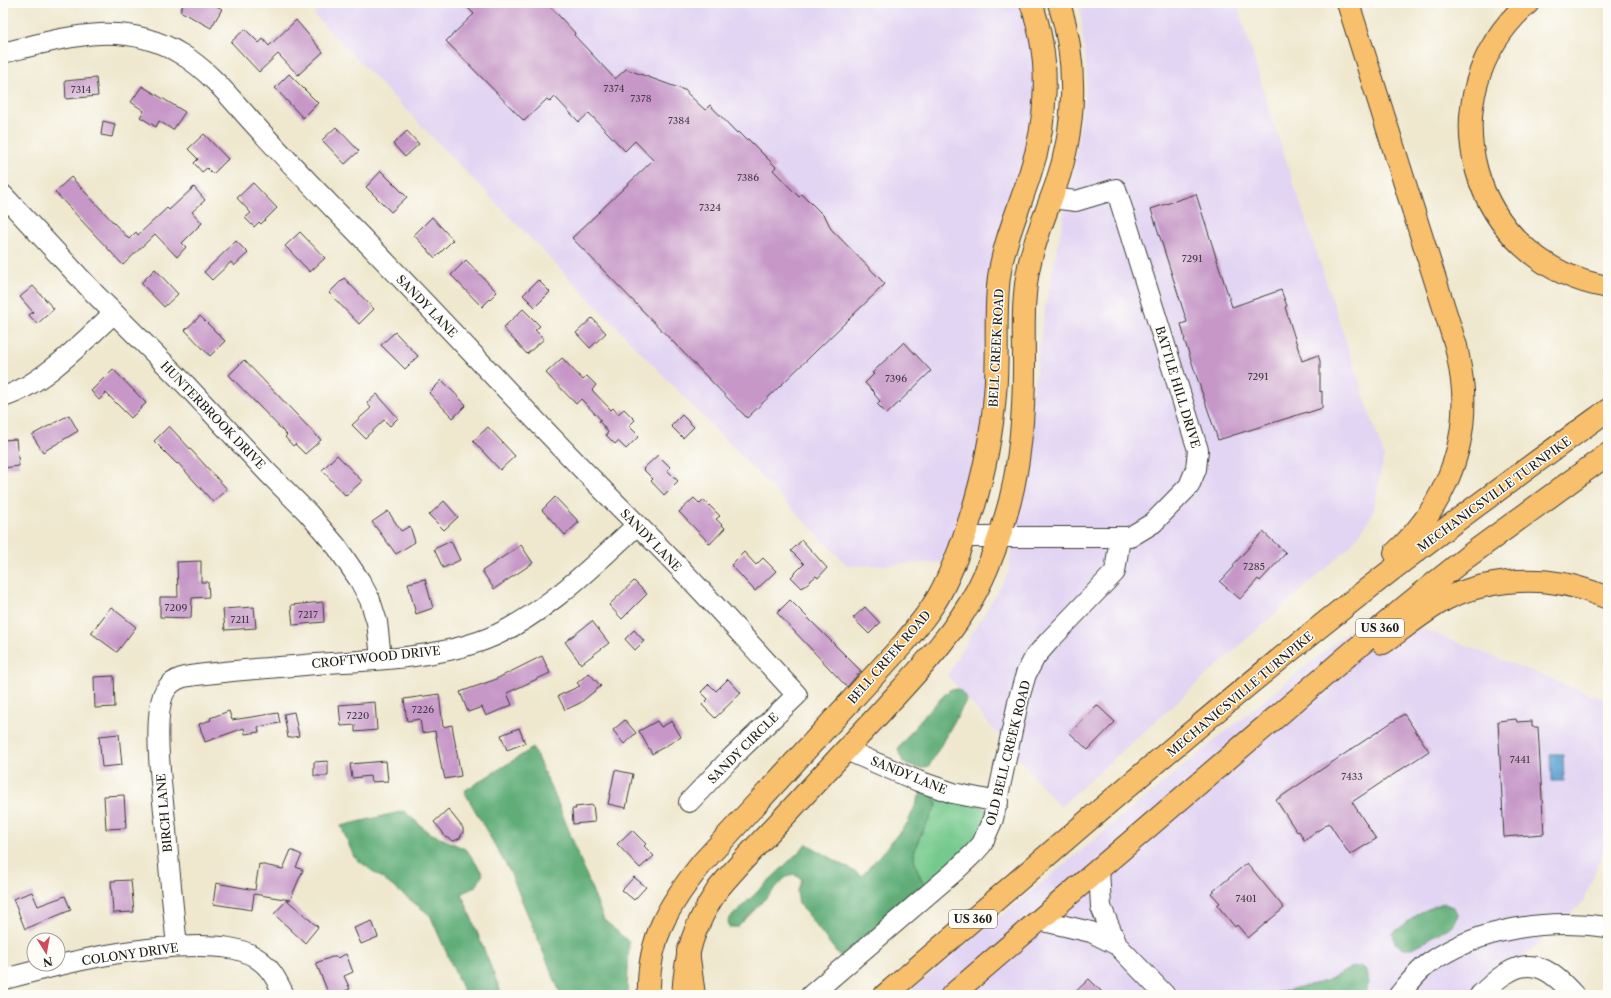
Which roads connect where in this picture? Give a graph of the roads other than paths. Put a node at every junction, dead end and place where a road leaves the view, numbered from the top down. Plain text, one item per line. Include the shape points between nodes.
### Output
1 (1031, 3) edge
2 (1059, 3) edge
3 (1348, 3) edge
4 (1528, 3) edge
5 (3, 53) edge
6 (3, 195) edge
7 (1051, 198) junction
8 (1608, 287) edge
9 (114, 313) junction
10 (3, 397) edge
11 (1608, 410) edge
12 (1608, 454) edge
13 (638, 525) junction
14 (964, 537) junction
15 (998, 537) junction
16 (1120, 537) junction
17 (1608, 598) edge
18 (381, 658) junction
19 (172, 683) joint
20 (797, 695) joint
21 (1213, 715) junction
22 (846, 750) junction
23 (689, 802) dead end
24 (998, 802) junction
25 (1167, 810) junction
26 (1099, 868) junction
27 (1039, 920) junction
28 (1608, 927) edge
29 (1117, 945) junction
30 (177, 946) junction
31 (688, 951) junction
32 (907, 976) junction
33 (6, 983) edge
34 (284, 995) edge
35 (650, 995) edge
36 (683, 995) edge
37 (694, 995) edge
38 (811, 995) edge
39 (875, 995) edge
40 (885, 995) edge
41 (952, 995) edge
42 (1165, 995) edge
43 (1399, 995) edge
44 (1480, 995) edge
45 (1574, 995) edge

1 - 14 main road, BELL CREEK ROAD via 1044,57 1043,118 1030,174 1000,270 996,393 991,432 983,475
2 - 7 main road via 1070,52 1073,85 1071,119 1065,152
3 - 21 main road via 1456,346 1463,391 1461,437 1454,462 1437,502 1407,542 1351,589
4 - 8 main road via 1504,29 1480,73 1470,118 1474,164 1479,181 1499,219 1528,250 1569,276
5 - 13 street, SANDY LANE via 96,33 142,38 180,54 217,84 290,164
6 - 9 street, HUNTERBROOK DRIVE
7 - 15 main road via 1035,243 1026,281 1024,394 1020,446 1010,501
7 - 16 street, BATTLE HILL DRIVE via 1076,202 1116,189 1198,450 1196,469 1189,486 1153,523 1130,537
9 - 10 street via 31,385
9 - 18 street, HUNTERBROOK DRIVE via 308,513 337,547 370,600 377,622
11 - 21 main road, MECHANICSVILLE TURNPIKE / US 360 via 1392,569
12 - 25 main road, US 360 via 1467,557 1413,600
13 - 18 street, CROFTWOOD DRIVE via 560,593 502,633 448,649
13 - 20 street, SANDY LANE
14 - 15 street, BATTLE HILL DRIVE
14 - 35 main road, BELL CREEK ROAD via 946,582 924,619 703,862 675,899 656,937 650,962
15 - 16 street, BATTLE HILL DRIVE
15 - 22 main road via 977,590 964,612 924,664
16 - 24 street, OLD BELL CREEK ROAD via 1115,572 1035,657 1026,674
17 - 25 main road via 1567,585 1538,580 1501,582 1447,598 1420,615
18 - 19 street, CROFTWOOD DRIVE via 228,671 183,677
19 - 30 street, BIRCH LANE via 162,699 159,757
20 - 23 street, SANDY CIRCLE
21 - 32 main road, MECHANICSVILLE TURNPIKE / US 360
22 - 24 street, SANDY LANE via 946,791
22 - 31 main road via 718,889 698,922
24 - 38 street, OLD BELL CREEK ROAD via 988,833 974,854
25 - 26 main road, US 360
26 - 27 main road, US 360
26 - 29 street via 1101,907
27 - 29 street via 1091,932
27 - 41 main road, US 360
28 - 43 street via 1563,924 1533,926 1478,938 1447,951 1427,965
29 - 42 street
30 - 33 street, COLONY DRIVE via 55,965
30 - 34 street, COLONY DRIVE via 238,949 255,956 275,975
31 - 36 main road
31 - 37 main road
32 - 39 main road
32 - 40 main road, MECHANICSVILLE TURNPIKE / US 360
44 - 45 street via 1506,973 1529,966 1552,973

